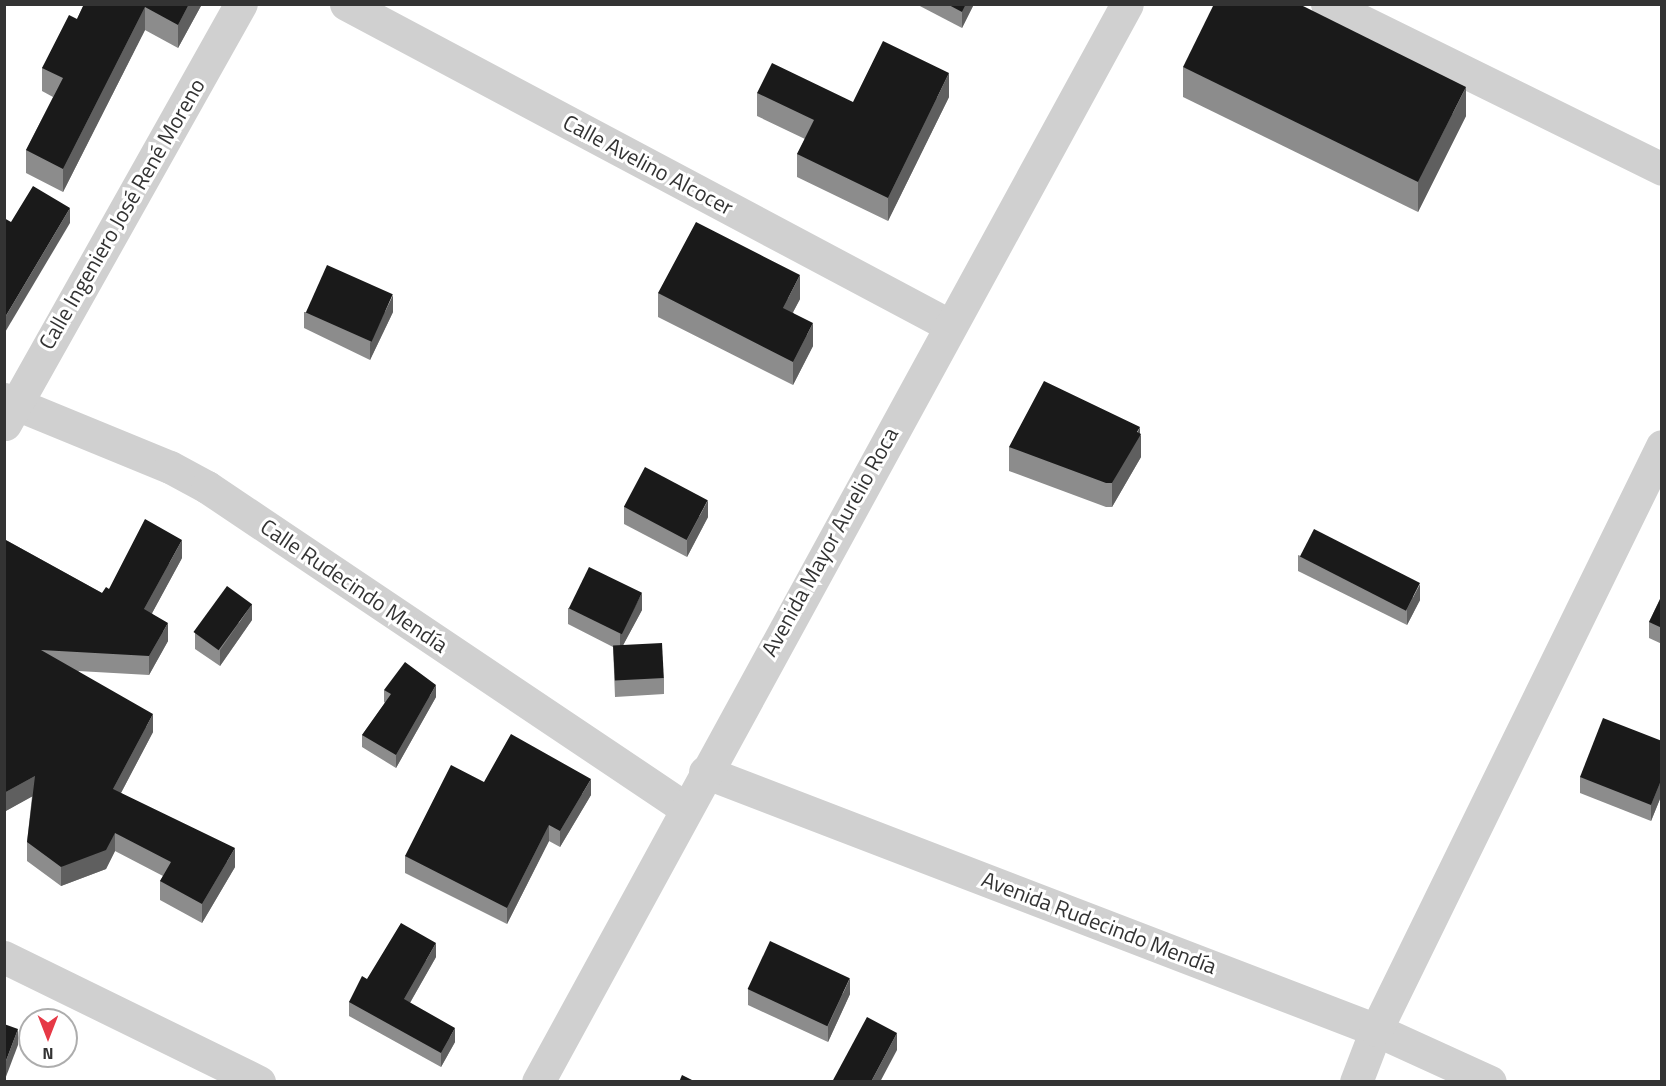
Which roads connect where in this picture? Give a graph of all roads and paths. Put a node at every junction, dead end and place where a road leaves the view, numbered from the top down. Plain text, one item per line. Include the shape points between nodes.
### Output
1 (240, 4) edge
2 (346, 4) edge
3 (1126, 4) edge
4 (1327, 4) edge
5 (1662, 169) edge
6 (949, 325) junction
7 (8, 409) edge
8 (1662, 446) edge
9 (705, 772) junction
10 (685, 808) junction
11 (4, 957) edge
12 (1376, 1030) junction
13 (259, 1082) edge
14 (538, 1082) edge
15 (1356, 1082) edge
16 (1490, 1082) edge

1 - 7 street, Calle Ingeniero José René Moreno
2 - 6 street, Calle Avelino Alcocer
3 - 6 street, Avenida Mayor Aurelio Roca
4 - 5 street
6 - 9 street, Avenida Mayor Aurelio Roca
7 - 10 street, Calle Rudecindo Mendía via 170,467 207,487
8 - 12 street
9 - 10 street, Avenida Mayor Aurelio Roca
9 - 12 street, Avenida Rudecindo Mendía
10 - 14 street, Avenida Mayor Aurelio Roca
11 - 13 street
12 - 15 street
12 - 16 street, Avenida Rudecindo Mendía

